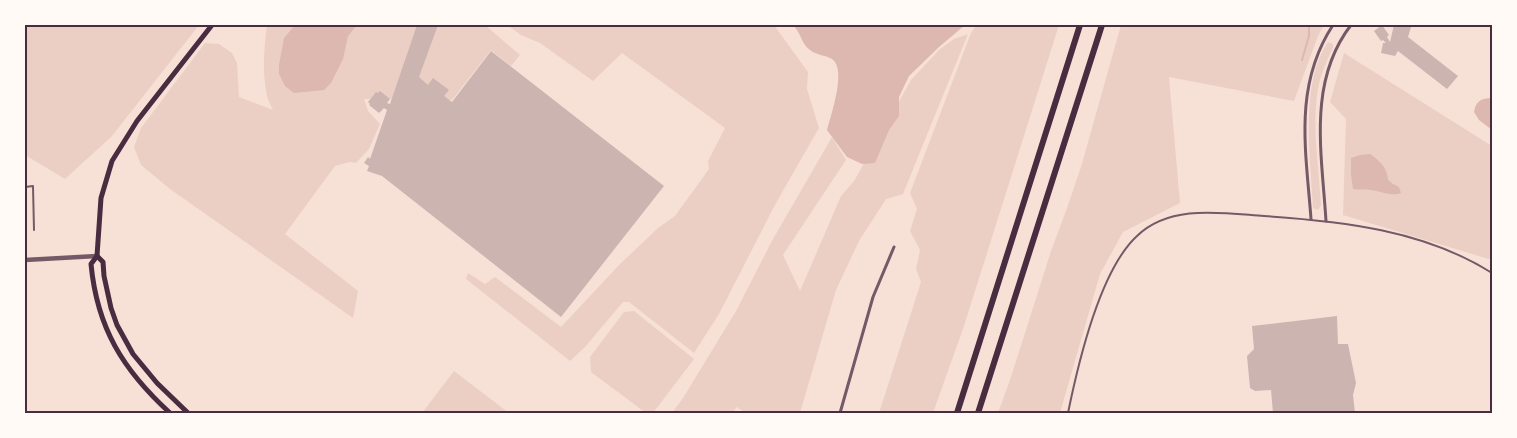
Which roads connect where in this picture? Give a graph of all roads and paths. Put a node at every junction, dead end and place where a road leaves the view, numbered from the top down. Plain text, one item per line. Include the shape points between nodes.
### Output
1 (212, 25) edge
2 (1080, 25) edge
3 (1102, 25) edge
4 (1333, 25) edge
5 (1351, 25) edge
6 (25, 187) edge
7 (1311, 219) junction
8 (1326, 221) junction
9 (34, 230) dead end
10 (894, 247) dead end
11 (97, 256) junction
12 (25, 260) edge
13 (1492, 272) edge
14 (170, 413) edge
15 (188, 413) edge
16 (840, 413) edge
17 (957, 413) edge
18 (978, 413) edge
19 (1068, 413) edge

1 - 11 main road via 137,120 112,161 101,198
2 - 17 highway
3 - 18 highway
4 - 7 street via 1314,62 1306,93
5 - 8 street via 1333,55 1322,95 1320,128
6 - 9 lane via 33,186
7 - 8 lane
7 - 19 lane via 1230,213 1193,214 1170,217 1138,234 1125,248 1100,300 1080,361
8 - 13 lane via 1380,230 1425,243 1462,256
10 - 16 street via 870,306
11 - 12 street
11 - 14 main road via 91,264 106,330 128,368
11 - 15 main road via 103,262 117,325 132,354

